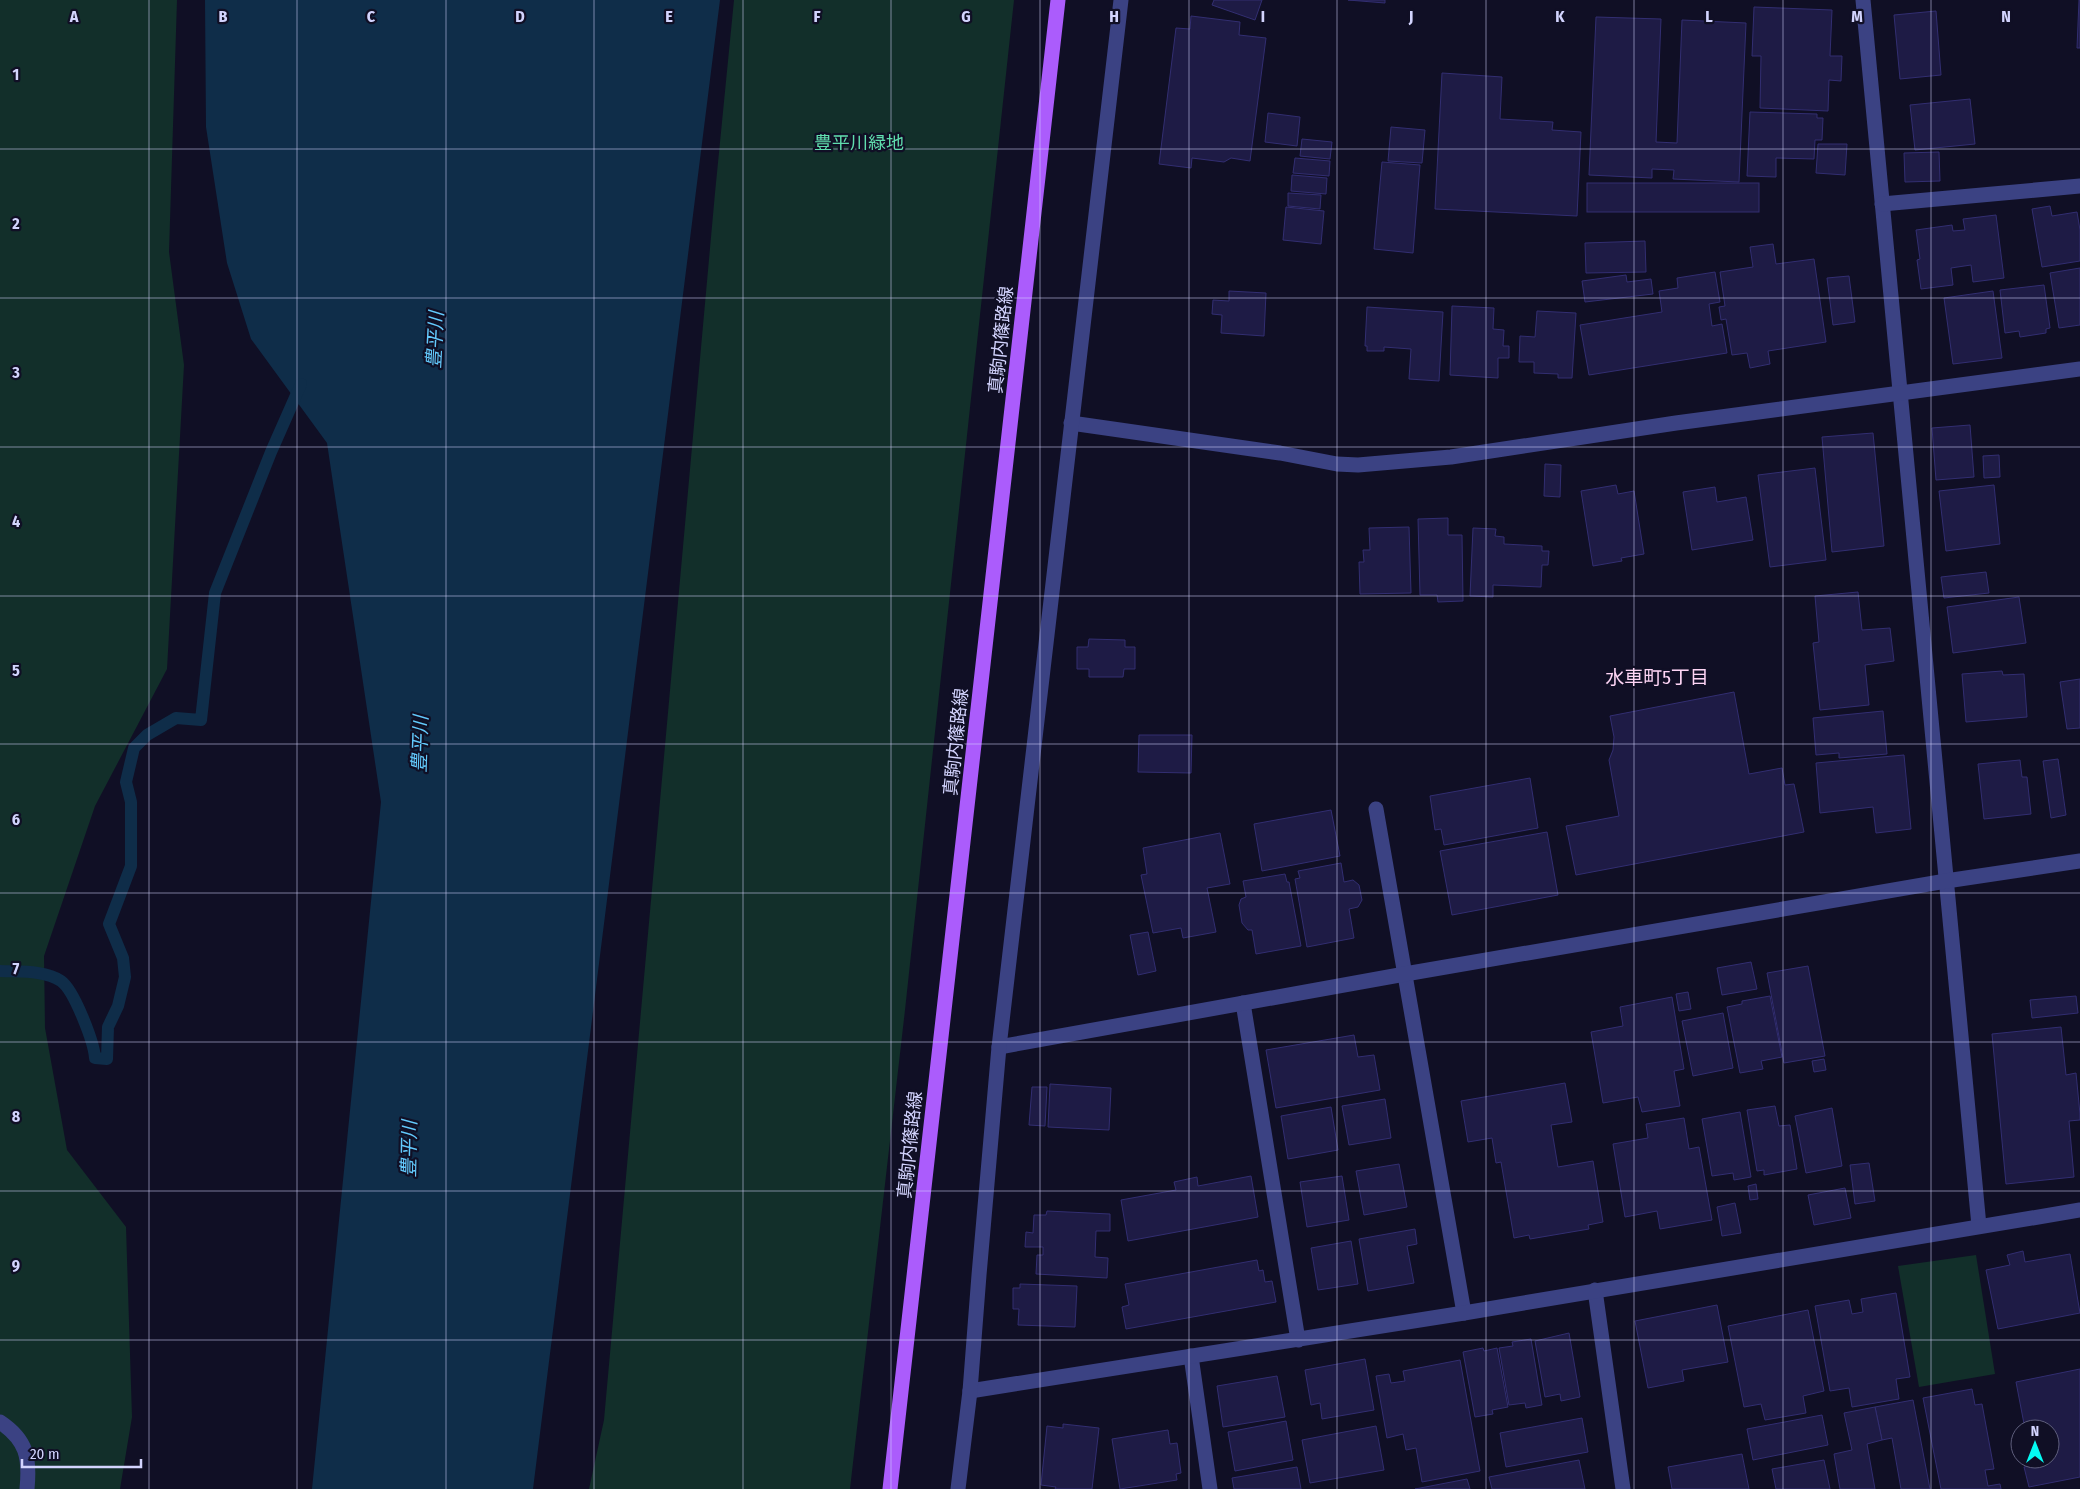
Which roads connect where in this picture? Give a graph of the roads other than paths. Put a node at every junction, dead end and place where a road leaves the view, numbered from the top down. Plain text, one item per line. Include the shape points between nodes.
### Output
1 (1058, 0) edge
2 (1121, 0) edge
3 (1862, 0) edge
4 (2080, 186) edge
5 (1882, 204) junction
6 (2080, 369) edge
7 (1900, 394) junction
8 (1071, 423) junction
9 (1376, 809) dead end
10 (2080, 861) edge
11 (1946, 881) junction
12 (1405, 974) junction
13 (1243, 1003) junction
14 (999, 1047) junction
15 (2080, 1210) edge
16 (1979, 1226) junction
17 (1595, 1290) junction
18 (1464, 1313) junction
19 (1298, 1340) junction
20 (1191, 1356) junction
21 (970, 1391) junction
22 (0, 1422) edge
23 (27, 1489) edge
24 (890, 1489) edge
25 (958, 1489) edge
26 (1210, 1489) edge
27 (1623, 1489) edge

1 - 24 main road, 真駒内篠路線
2 - 8 street
3 - 5 street
4 - 5 street
5 - 7 street
6 - 7 street
7 - 8 street via 1452,457 1358,465
7 - 11 street
8 - 14 street
9 - 12 street
10 - 11 street
11 - 12 street
11 - 16 street
12 - 13 street
12 - 18 street
13 - 14 street
13 - 19 street
14 - 21 street
15 - 16 street
16 - 17 street
17 - 18 street
17 - 27 street
18 - 19 street
19 - 20 street
20 - 21 street
20 - 26 street
21 - 25 street
22 - 23 street via 20,1440 28,1458

